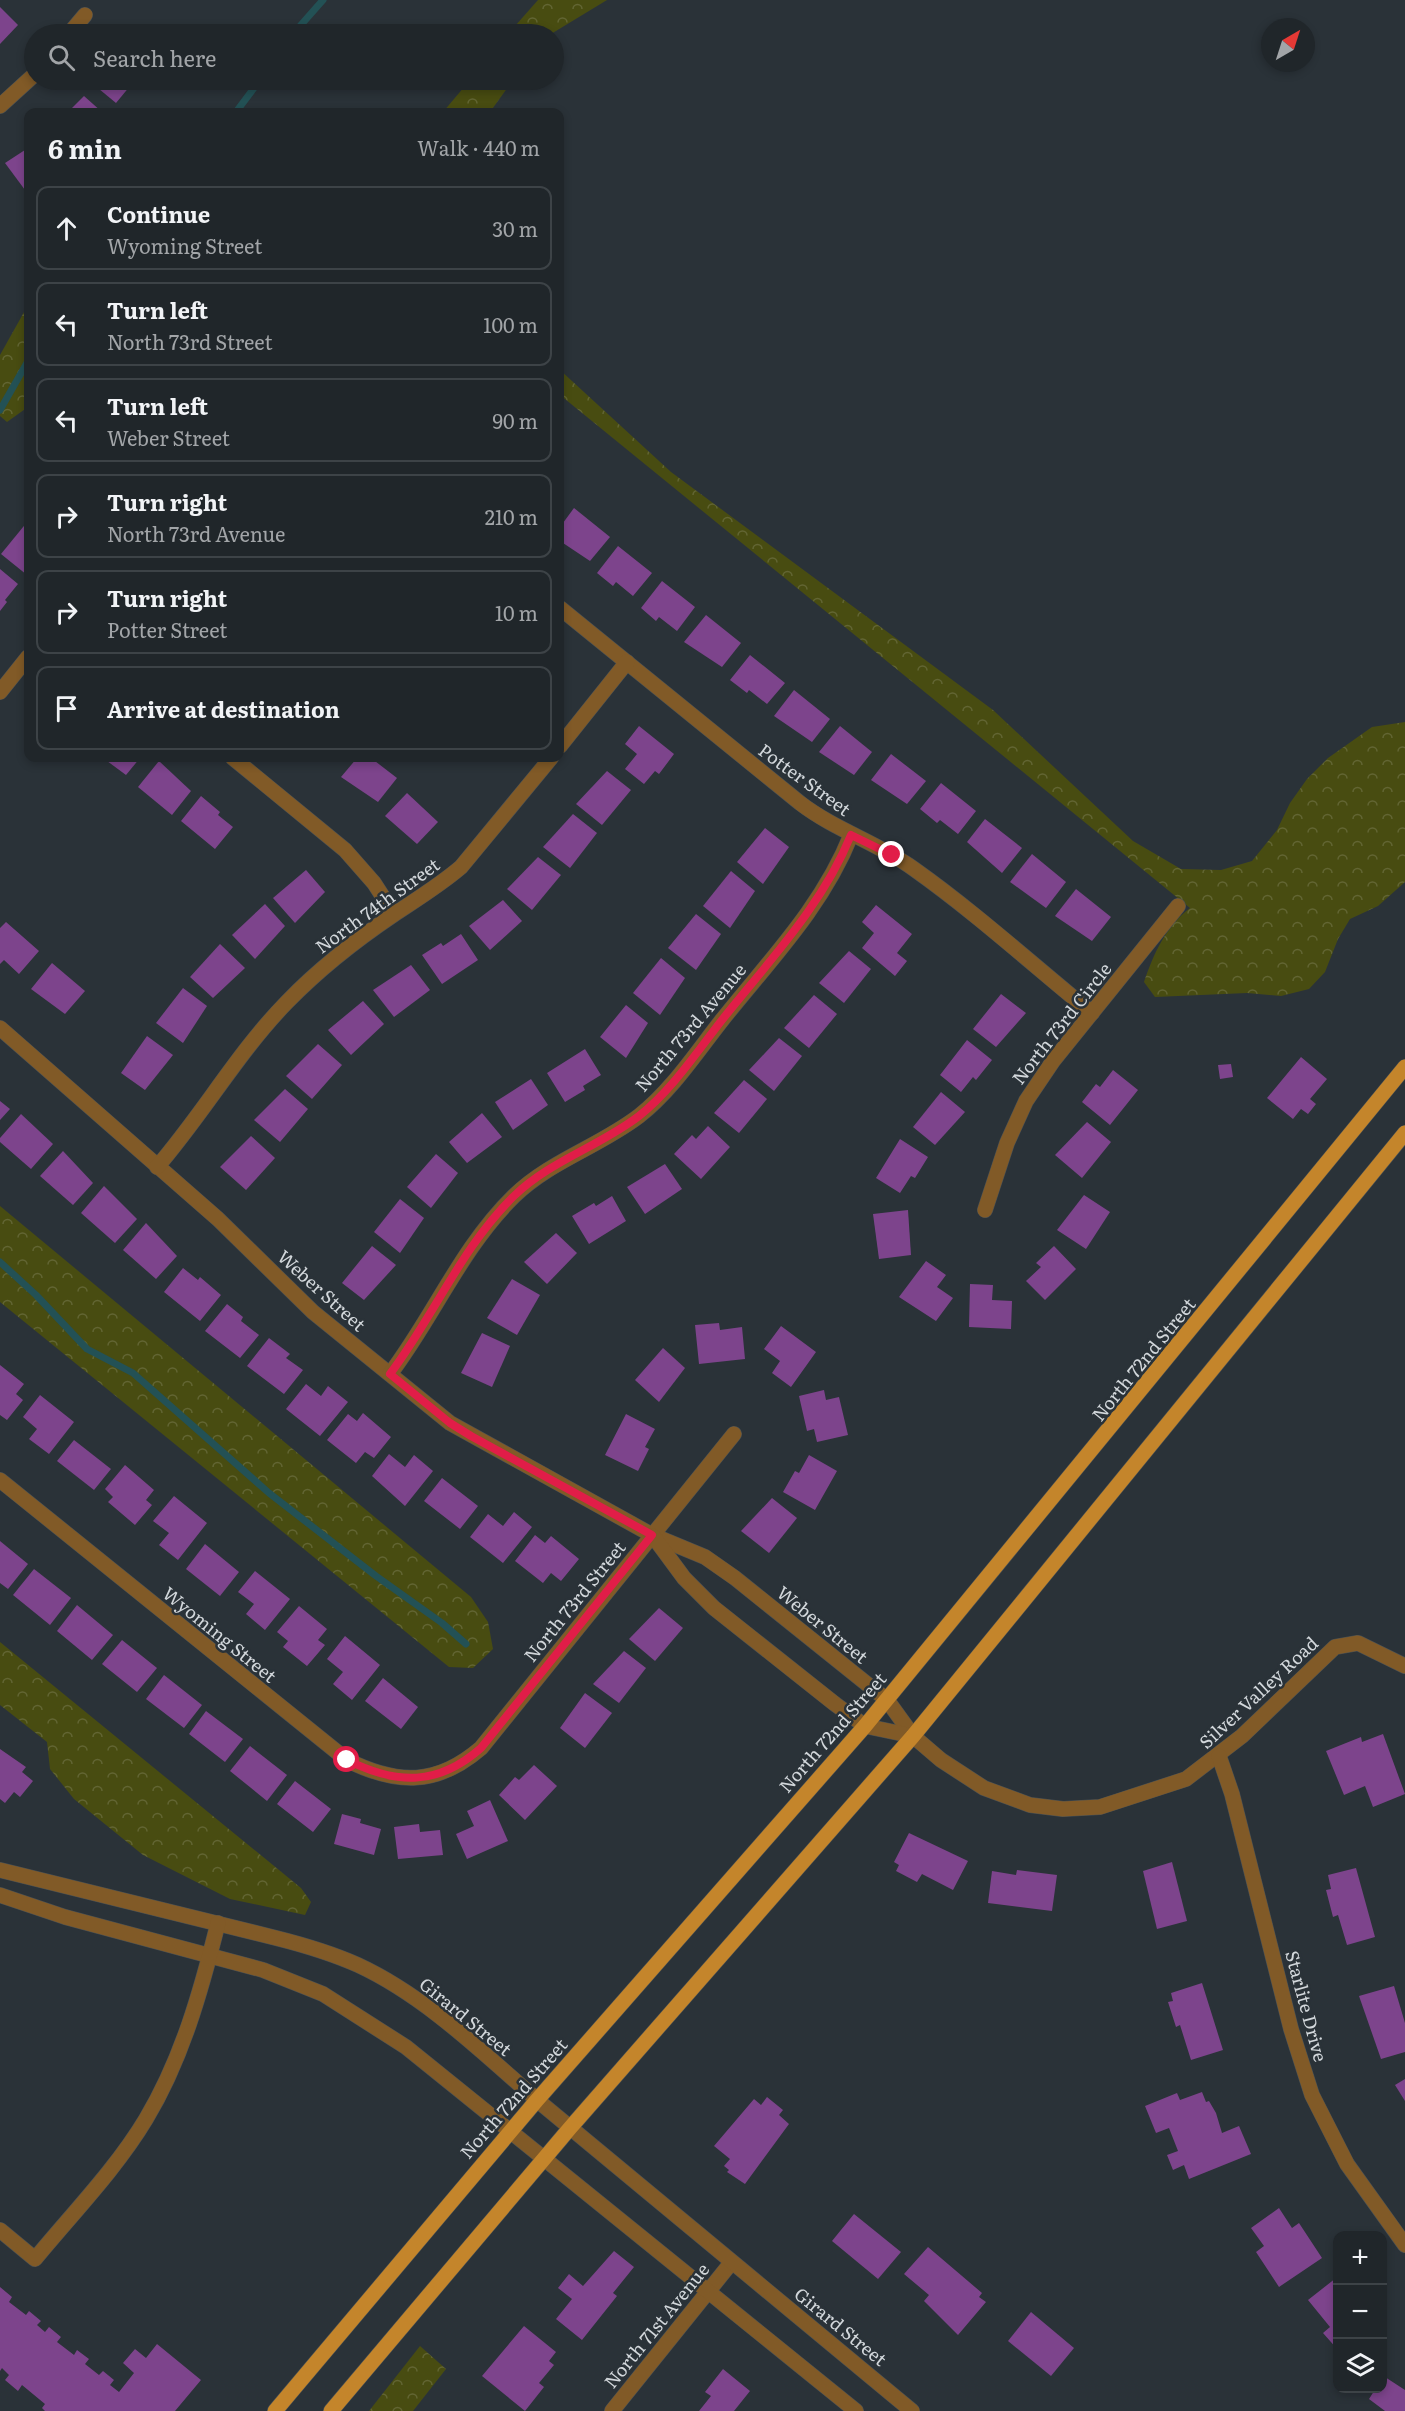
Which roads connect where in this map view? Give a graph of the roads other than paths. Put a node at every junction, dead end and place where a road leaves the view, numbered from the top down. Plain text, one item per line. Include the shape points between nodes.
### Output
1 (85, 15) dead end
2 (77, 24) edge
3 (24, 84) edge
4 (0, 105) edge
5 (564, 611) edge
6 (24, 662) edge
7 (627, 662) junction
8 (0, 692) edge
9 (564, 741) edge
10 (238, 762) edge
11 (547, 762) edge
12 (851, 835) junction
13 (1178, 906) dead end
14 (394, 914) junction
15 (1092, 1013) junction
16 (0, 1028) edge
17 (1405, 1067) edge
18 (1405, 1133) edge
19 (156, 1167) junction
20 (985, 1210) dead end
21 (390, 1374) junction
22 (734, 1434) dead end
23 (0, 1480) edge
24 (652, 1535) junction
25 (1405, 1666) edge
26 (887, 1700) junction
27 (866, 1726) junction
28 (913, 1736) junction
29 (1219, 1756) junction
30 (433, 1776) joint
31 (0, 1870) edge
32 (0, 1895) edge
33 (218, 1923) junction
34 (210, 1956) junction
35 (537, 2100) junction
36 (570, 2128) junction
37 (510, 2131) junction
38 (543, 2159) junction
39 (0, 2230) edge
40 (1405, 2245) edge
41 (731, 2263) junction
42 (707, 2293) junction
43 (275, 2411) edge
44 (331, 2411) edge
45 (612, 2411) edge
46 (856, 2411) edge
47 (912, 2411) edge

1 - 2 street
3 - 4 street
5 - 7 street, Potter Street
6 - 8 street
7 - 9 street
7 - 12 street, Potter Street via 800,803
10 - 14 street via 345,850
11 - 14 street, North 74th Street via 461,867
12 - 15 street, Potter Street via 913,868
12 - 21 street, North 73rd Avenue via 834,874 810,910 672,1083 638,1116 555,1164 498,1212 459,1264 416,1341
13 - 15 street, North 73rd Circle
14 - 19 street, North 74th Street via 333,961 274,1015
15 - 20 street, North 73rd Circle via 1053,1061 1017,1117
16 - 19 street, Weber Street
17 - 26 main road, North 72nd Street
18 - 28 main road
19 - 21 street, Weber Street via 242,1241 286,1288
21 - 24 street, Weber Street via 471,1436
22 - 24 street, North 73rd Street
23 - 30 street, Wyoming Street via 347,1760 383,1775
24 - 26 street, Weber Street via 705,1557 735,1578
24 - 27 street, Weber Street via 684,1578 714,1608
24 - 30 street, North 73rd Street via 481,1748 465,1762
25 - 29 street, Silver Valley Road via 1358,1643 1335,1647
26 - 27 main road, North 72nd Street
26 - 28 street, Weber Street
27 - 28 street, Weber Street
27 - 35 main road, North 72nd Street
28 - 29 street, Silver Valley Road via 984,1788 1030,1805 1063,1809 1100,1807 1132,1799 1186,1779
28 - 36 main road
29 - 40 street, Starlite Drive via 1291,2029 1312,2094 1347,2164
31 - 33 street, Girard Street
32 - 34 street
33 - 34 street
33 - 35 street, Girard Street via 319,1949 379,1976 431,2012
34 - 37 street via 263,1970 336,2001 406,2047
34 - 39 street via 183,2044 166,2083 145,2121 117,2158 35,2259
35 - 36 street, Girard Street
35 - 37 main road, North 72nd Street
36 - 38 main road
36 - 41 street, Girard Street
37 - 38 street
37 - 43 main road, North 72nd Street
38 - 42 street
38 - 44 main road
41 - 42 street, North 71st Avenue
41 - 47 street, Girard Street
42 - 45 street, North 71st Avenue
42 - 46 street

